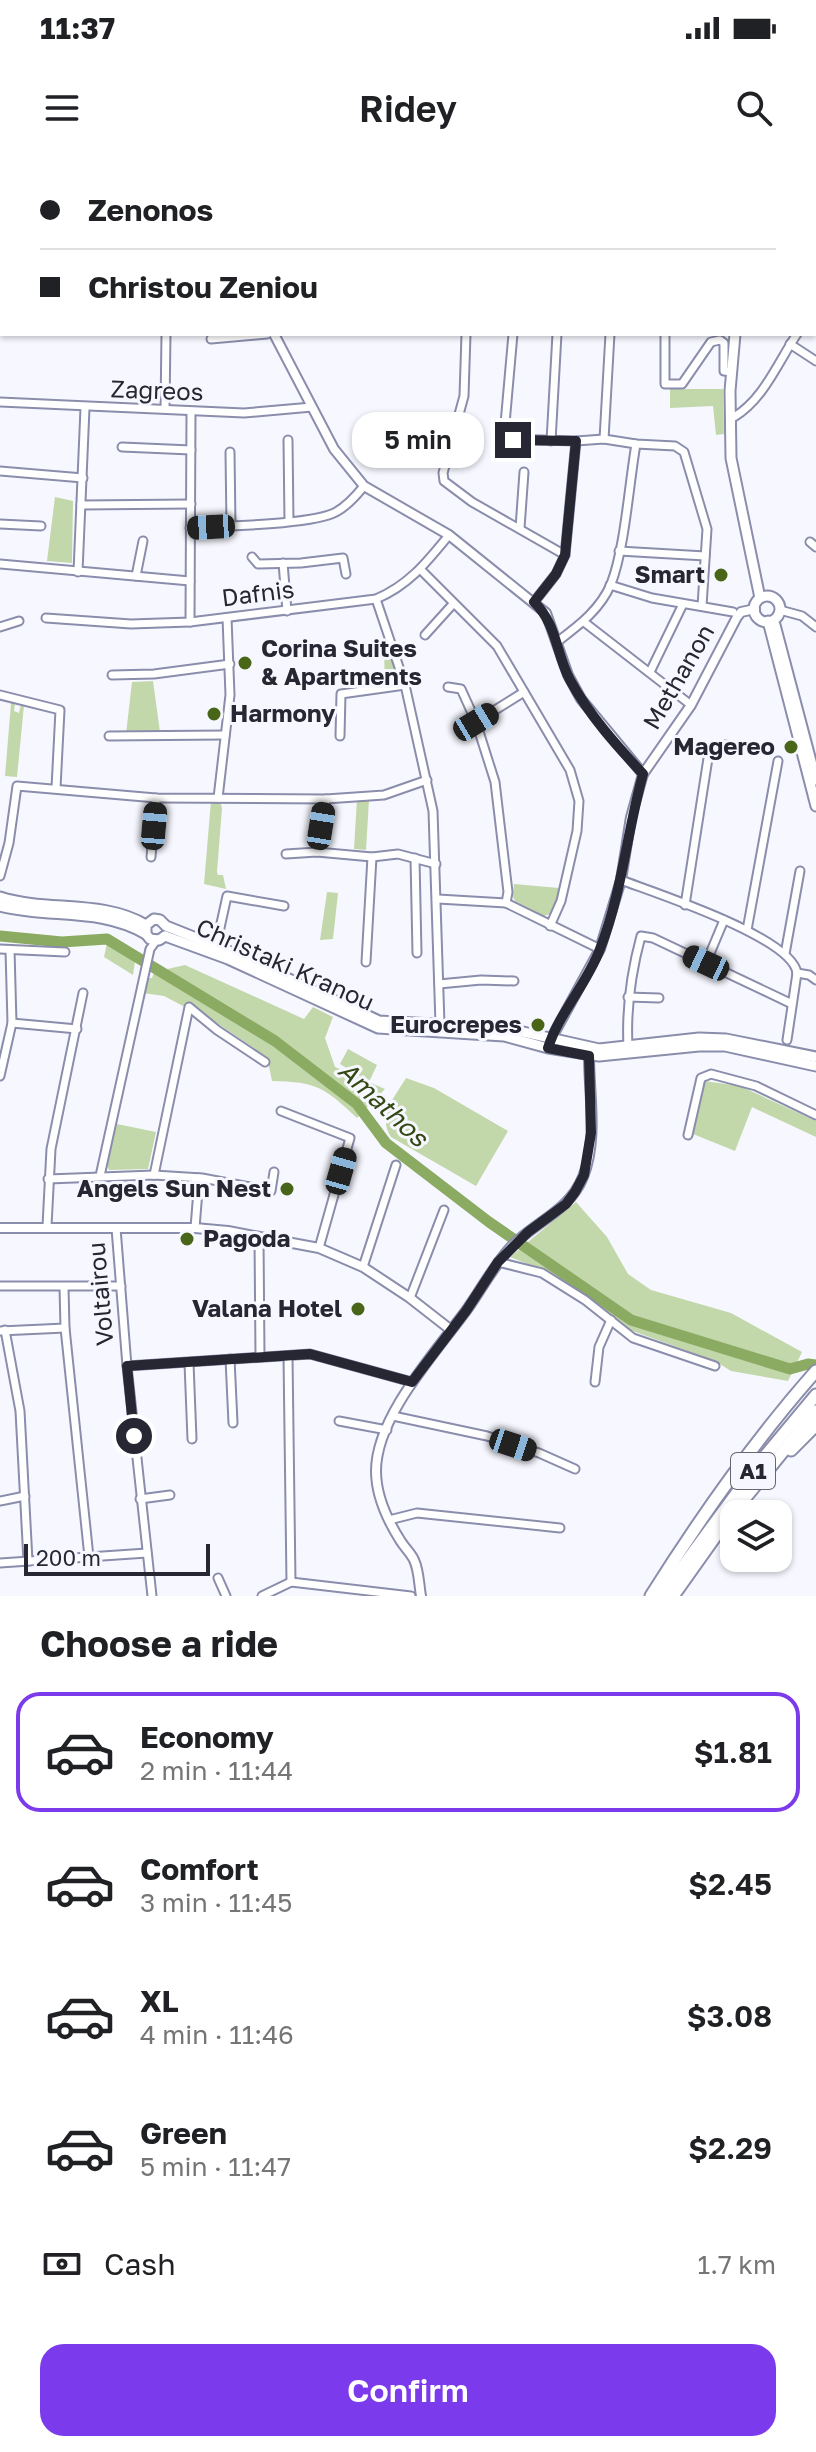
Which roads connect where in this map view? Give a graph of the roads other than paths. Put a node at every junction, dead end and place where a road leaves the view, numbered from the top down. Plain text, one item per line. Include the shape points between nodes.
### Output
1 (166, 336) edge
2 (245, 336) edge
3 (275, 336) edge
4 (466, 336) edge
5 (513, 336) edge
6 (557, 336) edge
7 (610, 336) edge
8 (665, 336) edge
9 (737, 336) edge
10 (737, 336) edge
11 (796, 336) edge
12 (211, 339) dead end
13 (790, 344) junction
14 (816, 361) edge
15 (732, 372) junction
16 (0, 402) edge
17 (312, 407) junction
18 (85, 408) junction
19 (165, 409) junction
20 (191, 412) junction
21 (734, 417) junction
22 (604, 439) junction
23 (288, 440) dead end
24 (551, 441) junction
25 (576, 441) junction
26 (636, 444) junction
27 (122, 447) dead end
28 (191, 450) junction
29 (230, 452) dead end
30 (0, 471) edge
31 (524, 472) dead end
32 (83, 478) junction
33 (364, 486) junction
34 (191, 504) junction
35 (81, 505) junction
36 (289, 521) junction
37 (0, 524) edge
38 (41, 526) dead end
39 (231, 526) junction
40 (190, 528) junction
41 (520, 528) junction
42 (449, 535) junction
43 (143, 541) dead end
44 (619, 551) junction
45 (565, 555) junction
46 (705, 556) junction
47 (252, 557) dead end
48 (283, 563) junction
49 (0, 564) edge
50 (421, 570) junction
51 (78, 572) junction
52 (346, 574) dead end
53 (136, 576) junction
54 (190, 581) junction
55 (610, 585) junction
56 (762, 597) junction
57 (376, 599) junction
58 (534, 602) junction
59 (453, 604) junction
60 (683, 604) junction
61 (702, 606) junction
62 (755, 609) junction
63 (780, 610) junction
64 (287, 611) junction
65 (733, 612) dead end
66 (46, 618) dead end
67 (227, 618) junction
68 (771, 620) junction
69 (19, 621) dead end
70 (190, 622) junction
71 (584, 622) junction
72 (0, 627) edge
73 (816, 627) edge
74 (425, 635) dead end
75 (557, 642) junction
76 (230, 664) junction
77 (650, 672) junction
78 (112, 675) dead end
79 (405, 685) junction
80 (448, 687) dead end
81 (524, 692) junction
82 (0, 695) edge
83 (691, 705) junction
84 (476, 722) junction
85 (225, 735) junction
86 (109, 736) dead end
87 (340, 736) dead end
88 (726, 745) dead end
89 (778, 761) dead end
90 (643, 774) junction
91 (427, 780) junction
92 (816, 780) edge
93 (56, 788) junction
94 (156, 798) junction
95 (218, 798) junction
96 (326, 799) junction
97 (816, 806) edge
98 (317, 852) junction
99 (286, 854) dead end
100 (151, 857) dead end
101 (372, 857) junction
102 (415, 858) junction
103 (436, 864) junction
104 (800, 871) dead end
105 (0, 876) edge
106 (621, 880) junction
107 (0, 897) edge
108 (438, 899) junction
109 (506, 903) junction
110 (685, 905) junction
111 (0, 906) edge
112 (284, 906) dead end
113 (724, 920) junction
114 (550, 926) junction
115 (747, 930) junction
116 (154, 935) junction
117 (216, 946) junction
118 (0, 949) edge
119 (600, 949) junction
120 (10, 950) junction
121 (65, 952) dead end
122 (417, 953) dead end
123 (785, 954) junction
124 (366, 962) dead end
125 (706, 963) junction
126 (797, 973) junction
127 (816, 980) edge
128 (514, 981) dead end
129 (439, 984) junction
130 (83, 993) dead end
131 (628, 997) junction
132 (659, 998) dead end
133 (790, 1003) junction
134 (12, 1023) junction
135 (440, 1024) junction
136 (77, 1029) junction
137 (787, 1040) dead end
138 (549, 1044) junction
139 (628, 1046) junction
140 (589, 1056) junction
141 (816, 1057) edge
142 (265, 1062) dead end
143 (816, 1066) edge
144 (0, 1076) edge
145 (281, 1111) dead end
146 (816, 1115) edge
147 (688, 1135) dead end
148 (396, 1165) dead end
149 (274, 1172) dead end
150 (154, 1175) junction
151 (100, 1176) junction
152 (199, 1178) junction
153 (48, 1179) junction
154 (444, 1210) dead end
155 (47, 1226) junction
156 (0, 1228) edge
157 (116, 1228) junction
158 (195, 1228) junction
159 (259, 1238) junction
160 (319, 1248) junction
161 (498, 1262) junction
162 (363, 1267) junction
163 (0, 1286) edge
164 (121, 1286) junction
165 (64, 1287) junction
166 (410, 1298) junction
167 (611, 1320) junction
168 (65, 1328) junction
169 (451, 1330) junction
170 (2, 1331) edge
171 (260, 1356) junction
172 (288, 1356) junction
173 (230, 1359) junction
174 (189, 1363) junction
175 (127, 1366) junction
176 (715, 1366) dead end
177 (816, 1371) edge
178 (412, 1382) junction
179 (595, 1382) dead end
180 (816, 1395) edge
181 (810, 1410) edge
182 (393, 1416) junction
183 (339, 1421) dead end
184 (233, 1423) dead end
185 (816, 1425) edge
186 (387, 1430) junction
187 (192, 1439) dead end
188 (575, 1469) dead end
189 (170, 1495) dead end
190 (25, 1496) junction
191 (140, 1499) junction
192 (751, 1500) edge
193 (0, 1501) edge
194 (389, 1520) junction
195 (560, 1528) dead end
196 (720, 1540) edge
197 (147, 1553) junction
198 (89, 1557) junction
199 (28, 1561) junction
200 (0, 1563) edge
201 (218, 1578) dead end
202 (291, 1582) junction
203 (376, 1594) edge
204 (152, 1596) edge
205 (226, 1596) edge
206 (262, 1596) edge
207 (411, 1596) edge
208 (421, 1596) edge
209 (651, 1596) edge
210 (661, 1596) edge
211 (676, 1596) edge

1 - 19 street
2 - 12 street
3 - 17 street
4 - 41 street via 464,396 444,481
5 - 24 street via 504,435
6 - 24 street
7 - 22 street
8 - 15 street via 665,384 682,384 711,342 720,340 724,371
9 - 15 main road
10 - 21 main road
11 - 13 street
13 - 14 street
13 - 21 street via 756,399
15 - 56 main road via 731,458
16 - 18 street, Zagreos
17 - 20 street, Zagreos
17 - 33 street via 334,449
18 - 19 street, Zagreos
18 - 32 street
19 - 20 street, Zagreos
20 - 28 street
21 - 56 main road via 735,458
22 - 25 street
22 - 26 street
23 - 36 street
24 - 25 street
25 - 45 street
26 - 44 street
26 - 46 street via 675,446 684,452 707,529
27 - 28 street
28 - 34 street
29 - 39 street
30 - 32 street
31 - 41 street
32 - 35 street
33 - 36 street via 334,513
33 - 42 street
34 - 35 street
34 - 40 street
35 - 51 street
36 - 39 street
37 - 38 street
39 - 40 street
40 - 54 street
41 - 45 street
42 - 50 street, Dafnis
42 - 58 street
43 - 53 street
44 - 46 street
44 - 55 street
45 - 58 street
46 - 61 street
47 - 48 street via 258,564
48 - 52 street via 343,558
48 - 64 street
49 - 51 street
50 - 57 street, Dafnis
50 - 59 street
51 - 53 street
53 - 54 street
54 - 70 street
55 - 60 street
55 - 71 street
56 - 62 main road
56 - 63 main road via 775,599
57 - 64 street, Dafnis
57 - 79 street
58 - 75 street via 551,622
59 - 74 street
59 - 81 street via 497,646
60 - 61 street
60 - 77 street
61 - 65 street
62 - 68 main road via 758,617
62 - 83 street, Methanon via 737,617
63 - 68 main road
63 - 73 street
64 - 67 street, Dafnis
66 - 70 street, Dafnis
67 - 70 street, Dafnis
67 - 76 street
68 - 92 main road
68 - 97 main road
69 - 72 street
71 - 75 street
71 - 77 street
75 - 90 street via 581,699
76 - 78 street
76 - 85 street
77 - 83 street
79 - 87 street via 341,694
79 - 91 street
80 - 84 street via 461,689
81 - 84 street
81 - 114 street via 570,770 579,801 561,901
82 - 93 street via 60,710
83 - 90 street, Methanon
84 - 109 street via 495,782
85 - 86 street
85 - 95 street
88 - 110 street via 709,752
89 - 115 street
90 - 106 street, Methanon
91 - 96 street via 384,795
91 - 103 street
93 - 94 street
93 - 105 street via 17,786
94 - 95 street
94 - 100 street
95 - 96 street
96 - 98 street
98 - 99 street
98 - 101 street
101 - 102 street
101 - 124 street
102 - 103 street
102 - 122 street
103 - 108 street
104 - 123 street
106 - 110 street
106 - 119 street, Methanon
107 - 116 main road, Christaki Kranou via 102,909 130,917
108 - 109 street
108 - 129 street
109 - 114 street
110 - 113 street
111 - 116 main road, Christaki Kranou via 101,916
112 - 117 street via 227,896
113 - 115 street
113 - 125 street
114 - 119 street
115 - 123 street
116 - 117 main road, Christaki Kranou
116 - 138 main road, Christaki Kranou via 228,959 378,1028
116 - 151 street
117 - 135 main road, Christaki Kranou via 369,1017
118 - 120 street
119 - 138 street, Methanon
120 - 121 street
120 - 134 street
123 - 126 street
125 - 131 street via 641,936
125 - 133 street
126 - 127 street
126 - 133 street
128 - 129 street
129 - 135 street
130 - 136 street
131 - 132 street
131 - 139 street
133 - 137 street
134 - 136 street
134 - 144 street
135 - 138 main road, Christaki Kranou via 505,1028
136 - 153 street
138 - 139 main road, Christaki Kranou
138 - 140 main road, Christaki Kranou
139 - 141 main road, Christaki Kranou via 713,1038
140 - 143 main road, Christaki Kranou via 713,1046
140 - 161 street via 591,1133 584,1175 566,1204
142 - 150 street via 189,1007
145 - 160 street via 350,1138
146 - 147 street via 756,1086 711,1074 701,1078
148 - 162 street
149 - 152 street via 271,1191
150 - 151 street
150 - 152 street
151 - 153 street
152 - 158 street
153 - 155 street
154 - 166 street
155 - 156 street
155 - 157 street
157 - 158 street
157 - 164 street, Voltairou
158 - 159 street
159 - 160 street
159 - 171 street
160 - 162 street
161 - 167 street via 542,1273
161 - 169 street
162 - 166 street
163 - 165 street
164 - 165 street
164 - 175 street, Voltairou
165 - 168 street
166 - 169 street
167 - 176 street via 633,1338
167 - 179 street via 599,1347
168 - 170 street
168 - 198 street
169 - 178 street
170 - 190 street via 20,1411
171 - 172 street
171 - 173 street
172 - 178 street via 310,1354
172 - 202 street
173 - 174 street
173 - 184 street
174 - 175 street
174 - 187 street
175 - 191 street, Voltairou
177 - 209 highway via 694,1530
178 - 182 street
180 - 181 highway, A1
181 - 210 highway, A1 via 756,1467
181 - 211 highway, A1
182 - 186 street
182 - 188 street via 487,1436
183 - 186 street
185 - 192 highway
186 - 194 street via 376,1470
189 - 191 street
190 - 193 street
190 - 199 street
191 - 197 street, Voltairou
194 - 195 street via 417,1513
194 - 208 street via 415,1561
196 - 211 highway
197 - 198 street
197 - 204 street, Voltairou
198 - 199 street
199 - 200 street
201 - 205 street
202 - 203 street
202 - 206 street
203 - 207 street

